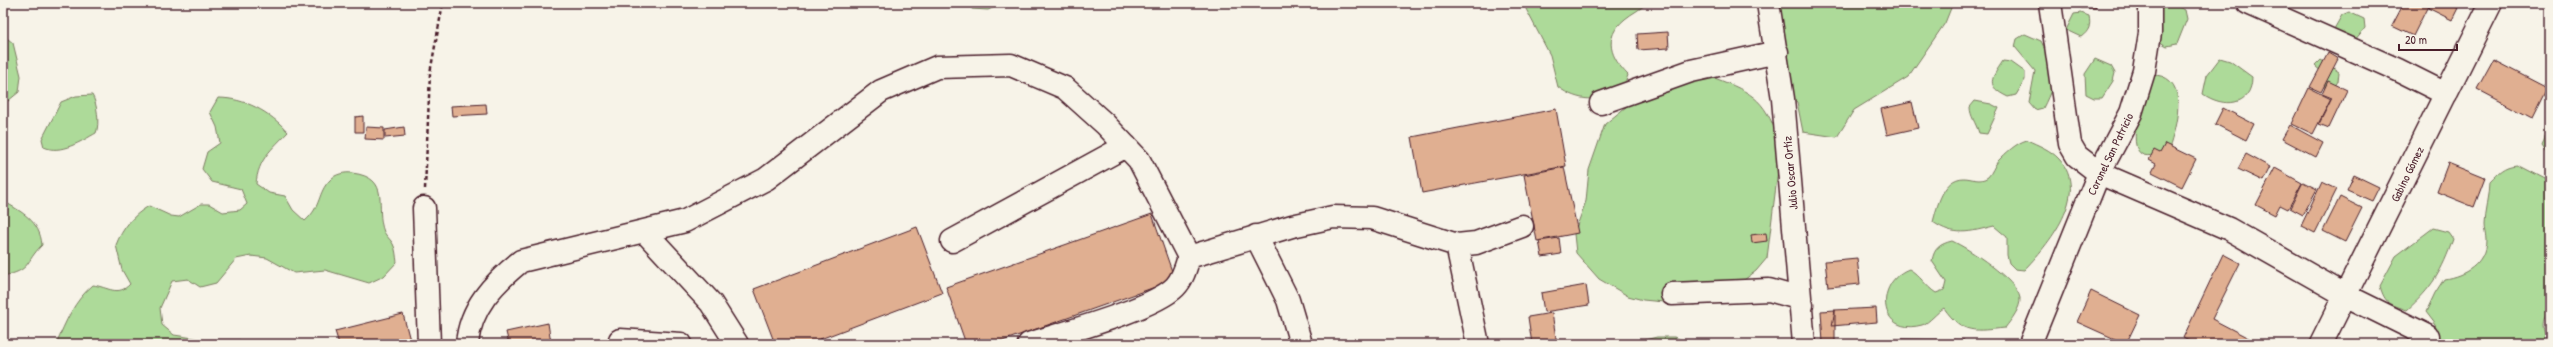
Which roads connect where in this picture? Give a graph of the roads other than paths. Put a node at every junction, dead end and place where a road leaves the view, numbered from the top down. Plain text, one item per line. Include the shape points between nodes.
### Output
1 (1768, 3) edge
2 (2050, 3) edge
3 (2150, 3) edge
4 (2248, 3) edge
5 (2492, 3) edge
6 (1777, 52) junction
7 (2446, 94) junction
8 (1601, 103) dead end
9 (1126, 146) junction
10 (2099, 173) junction
11 (424, 208) road end
12 (1522, 226) dead end
13 (644, 231) junction
14 (1256, 236) junction
15 (952, 241) dead end
16 (1457, 245) junction
17 (1189, 257) junction
18 (1672, 294) dead end
19 (2345, 295) junction
20 (1802, 305) junction
21 (2428, 336) dead end
22 (620, 340) dead end
23 (428, 344) edge
24 (467, 344) edge
25 (681, 344) edge
26 (737, 344) edge
27 (1030, 344) edge
28 (1301, 344) edge
29 (1478, 344) edge
30 (1804, 344) edge
31 (2030, 344) edge
32 (2321, 344) edge

1 - 6 street, Julio Oscar Ortíz
2 - 10 street via 2070,144 2078,156
3 - 10 street, Coronel San Patricio via 2150,33 2138,92 2131,113
4 - 7 street
5 - 7 street, Gabino Gómez
6 - 8 street via 1690,71
6 - 20 street, Julio Oscar Ortíz
7 - 19 street, Gabino Gómez
9 - 13 street via 1064,88 1011,65 936,67 881,91 766,179 685,221
9 - 15 street
9 - 17 street via 1139,160
10 - 19 street via 2229,229
10 - 31 street, Coronel San Patricio
11 - 23 street
12 - 16 street via 1476,243
13 - 24 street via 522,261 503,276 473,315
13 - 26 street via 711,303
14 - 16 street via 1333,217 1372,218
14 - 17 street
14 - 28 street via 1288,300
16 - 29 street
17 - 27 street via 1183,277 1175,287 1154,301
18 - 20 street via 1769,290 1794,297
19 - 21 street
19 - 32 street, Gabino Gómez
20 - 30 street, Julio Oscar Ortíz
22 - 25 street

